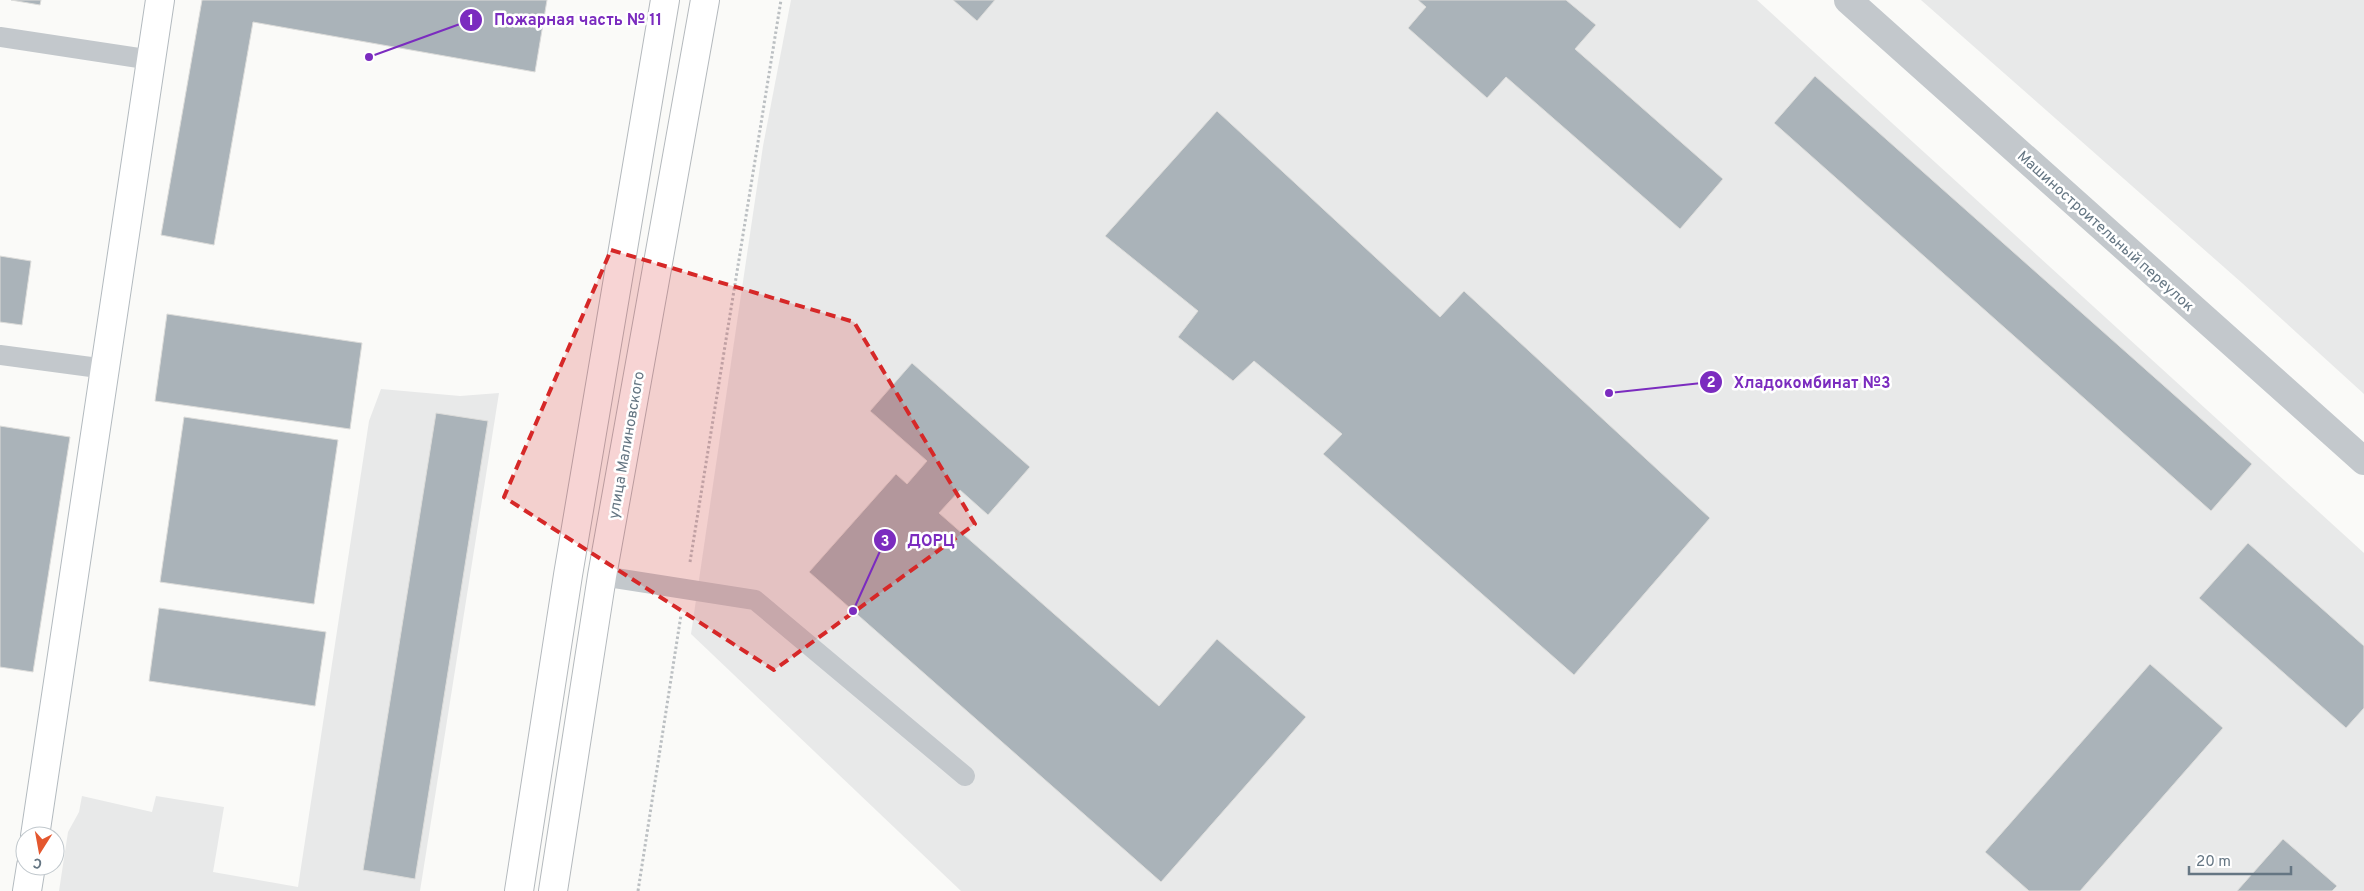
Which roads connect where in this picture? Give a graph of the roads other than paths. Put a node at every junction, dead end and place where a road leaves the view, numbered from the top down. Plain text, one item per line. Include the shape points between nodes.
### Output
1 (160, 0) edge
2 (665, 0) edge
3 (705, 0) edge
4 (1848, 0) edge
5 (0, 37) edge
6 (152, 60) junction
7 (0, 355) edge
8 (106, 369) junction
9 (2364, 461) edge
10 (602, 576) junction
11 (964, 776) dead end
12 (37, 826) edge
13 (29, 876) edge
14 (27, 891) edge
15 (519, 891) edge
16 (553, 891) edge

1 - 6 main road
2 - 15 main road via 568,575
3 - 10 main road, улица Малиновского
4 - 9 street, Машиностроительный переулок
5 - 6 lane
6 - 8 main road
7 - 8 lane
8 - 12 main road
10 - 11 lane via 755,600
10 - 16 main road, улица Малиновского
13 - 14 main road

